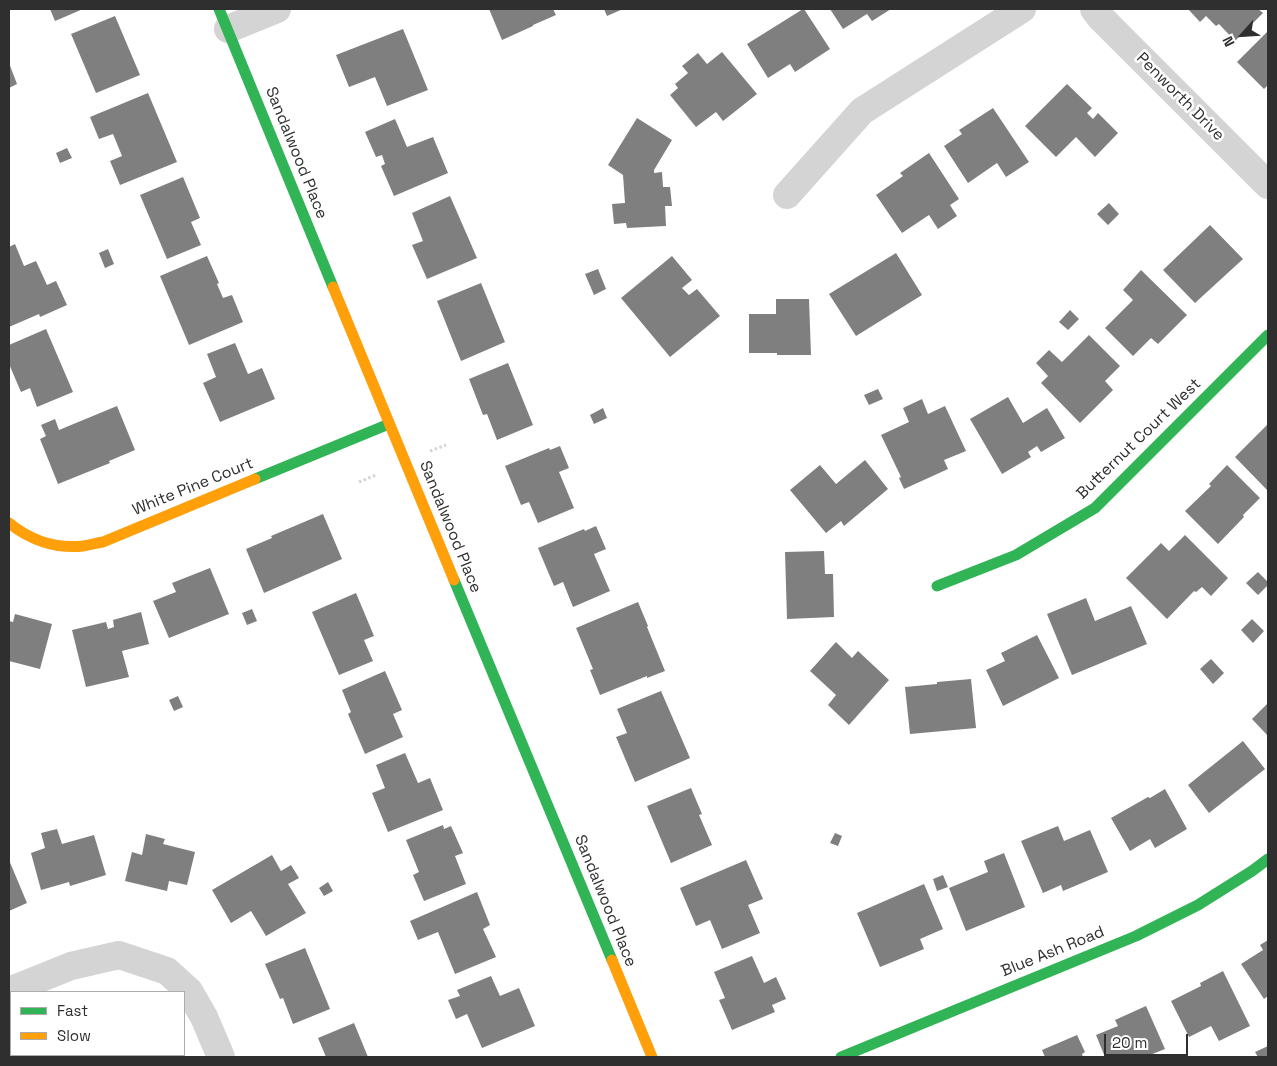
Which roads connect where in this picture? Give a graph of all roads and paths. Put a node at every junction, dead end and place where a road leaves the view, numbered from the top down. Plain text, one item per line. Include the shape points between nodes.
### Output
1 (277, 9) edge
2 (1022, 9) edge
3 (1094, 9) edge
4 (224, 19) edge
5 (1268, 185) edge
6 (787, 195) dead end
7 (1268, 335) edge
8 (389, 424) junction
9 (446, 445) dead end
10 (430, 451) dead end
11 (376, 475) dead end
12 (359, 482) dead end
13 (9, 523) edge
14 (937, 586) dead end
15 (1268, 859) edge
16 (9, 991) edge
17 (221, 1057) edge
18 (652, 1057) edge
19 (841, 1057) edge

1 - 4 street
2 - 6 street via 862,111
3 - 5 street, Penworth Drive
4 - 8 street, Sandalwood Place
7 - 14 street, Butternut Court West via 1095,508 1016,555
8 - 13 street, White Pine Court via 103,542 59,545 37,540
8 - 18 street, Sandalwood Place
9 - 10 path
11 - 12 path
15 - 19 street, Blue Ash Road via 1198,905 1136,936
16 - 17 street via 71,966 120,955 167,971 190,991

